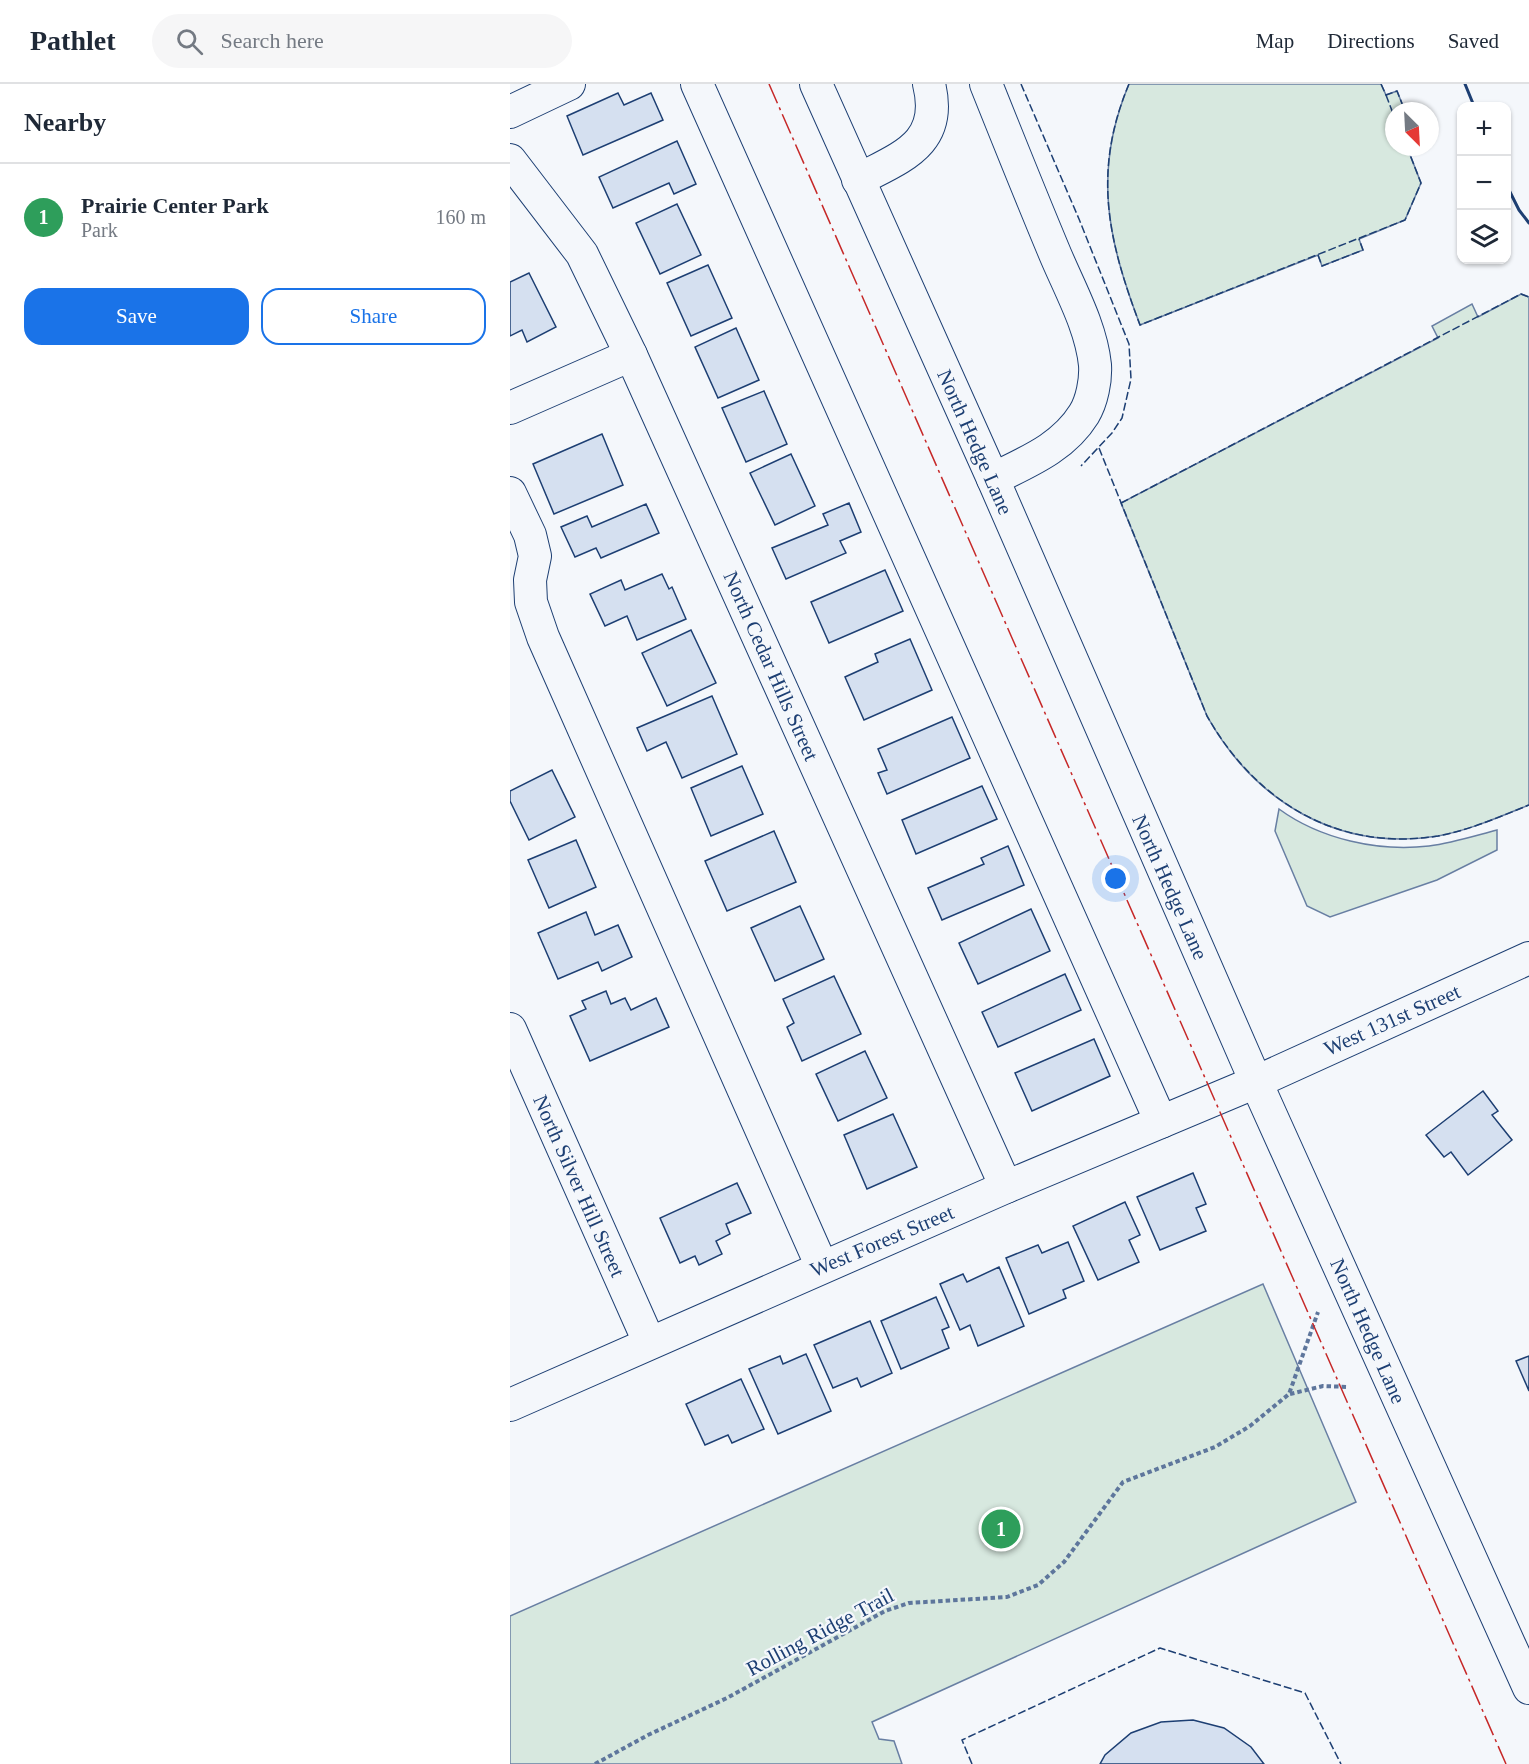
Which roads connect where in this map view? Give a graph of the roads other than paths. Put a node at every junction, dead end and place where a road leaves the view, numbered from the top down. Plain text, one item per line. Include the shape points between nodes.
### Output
1 (569, 84) edge
2 (697, 84) edge
3 (816, 84) edge
4 (929, 84) edge
5 (986, 84) edge
6 (510, 112) edge
7 (510, 160) edge
8 (858, 180) junction
9 (631, 355) junction
10 (510, 408) edge
11 (993, 479) junction
12 (510, 493) edge
13 (1529, 958) edge
14 (510, 1029) edge
15 (1256, 1082) junction
16 (1161, 1122) junction
17 (1006, 1187) junction
18 (822, 1267) junction
19 (649, 1342) junction
20 (510, 1405) edge
21 (1529, 1688) edge

1 - 6 street
2 - 16 street
3 - 8 street, North Hedge Lane
4 - 8 street via 933,114 926,135 914,150
5 - 11 street via 1076,302 1095,367 1092,393 1073,428 1048,451
7 - 9 street, North Cedar Hills Street via 582,254
8 - 11 street, North Hedge Lane
9 - 10 street
9 - 17 street, North Cedar Hills Street
11 - 15 street, North Hedge Lane
12 - 18 street via 530,535 535,556 531,602 543,637
13 - 15 street, West 131st Street
14 - 19 street, North Silver Hill Street
15 - 16 street, West Forest Street
15 - 21 street, North Hedge Lane
16 - 17 street, West Forest Street
17 - 18 street, West Forest Street
18 - 19 street, West Forest Street
19 - 20 street, West Forest Street

